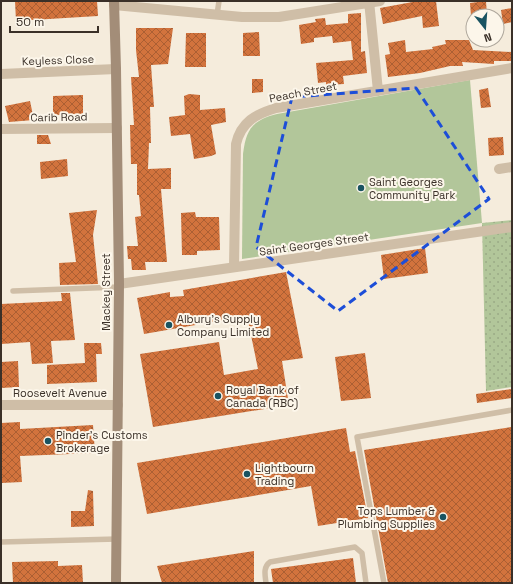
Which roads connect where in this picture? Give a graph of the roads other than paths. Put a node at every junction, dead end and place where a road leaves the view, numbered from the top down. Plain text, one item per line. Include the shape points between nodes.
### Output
1 (219, 1) edge
2 (380, 1) edge
3 (369, 2) edge
4 (114, 3) edge
5 (218, 15) junction
6 (512, 68) edge
7 (116, 70) junction
8 (1, 74) edge
9 (378, 91) junction
10 (117, 128) junction
11 (1, 130) edge
12 (512, 167) edge
13 (499, 169) dead end
14 (512, 227) edge
15 (234, 267) junction
16 (119, 285) junction
17 (13, 291) dead end
18 (118, 405) junction
19 (1, 406) edge
20 (512, 410) edge
21 (117, 539) junction
22 (1, 542) edge
23 (116, 583) edge
24 (266, 583) edge
25 (366, 583) edge
26 (384, 583) edge

1 - 5 lane
2 - 3 street
3 - 5 street via 278,17
3 - 9 street
4 - 5 street
4 - 7 main road, Mackey Street
6 - 9 street, Peach Street
7 - 8 street, Keyless Close
7 - 10 main road, Mackey Street
9 - 15 street, Peach Street via 276,108 256,116 244,126 236,144
10 - 11 street, Carib Road
10 - 16 main road, Mackey Street
12 - 13 street
14 - 15 street, Saint Georges Street
15 - 16 street, Saint Georges Street
16 - 17 lane
16 - 18 main road, Mackey Street
18 - 19 street, Roosevelt Avenue
18 - 21 main road, Mackey Street
20 - 26 lane via 357,437
21 - 22 lane
21 - 23 main road, Mackey Street
24 - 25 lane via 264,570 270,562 355,547 362,553

